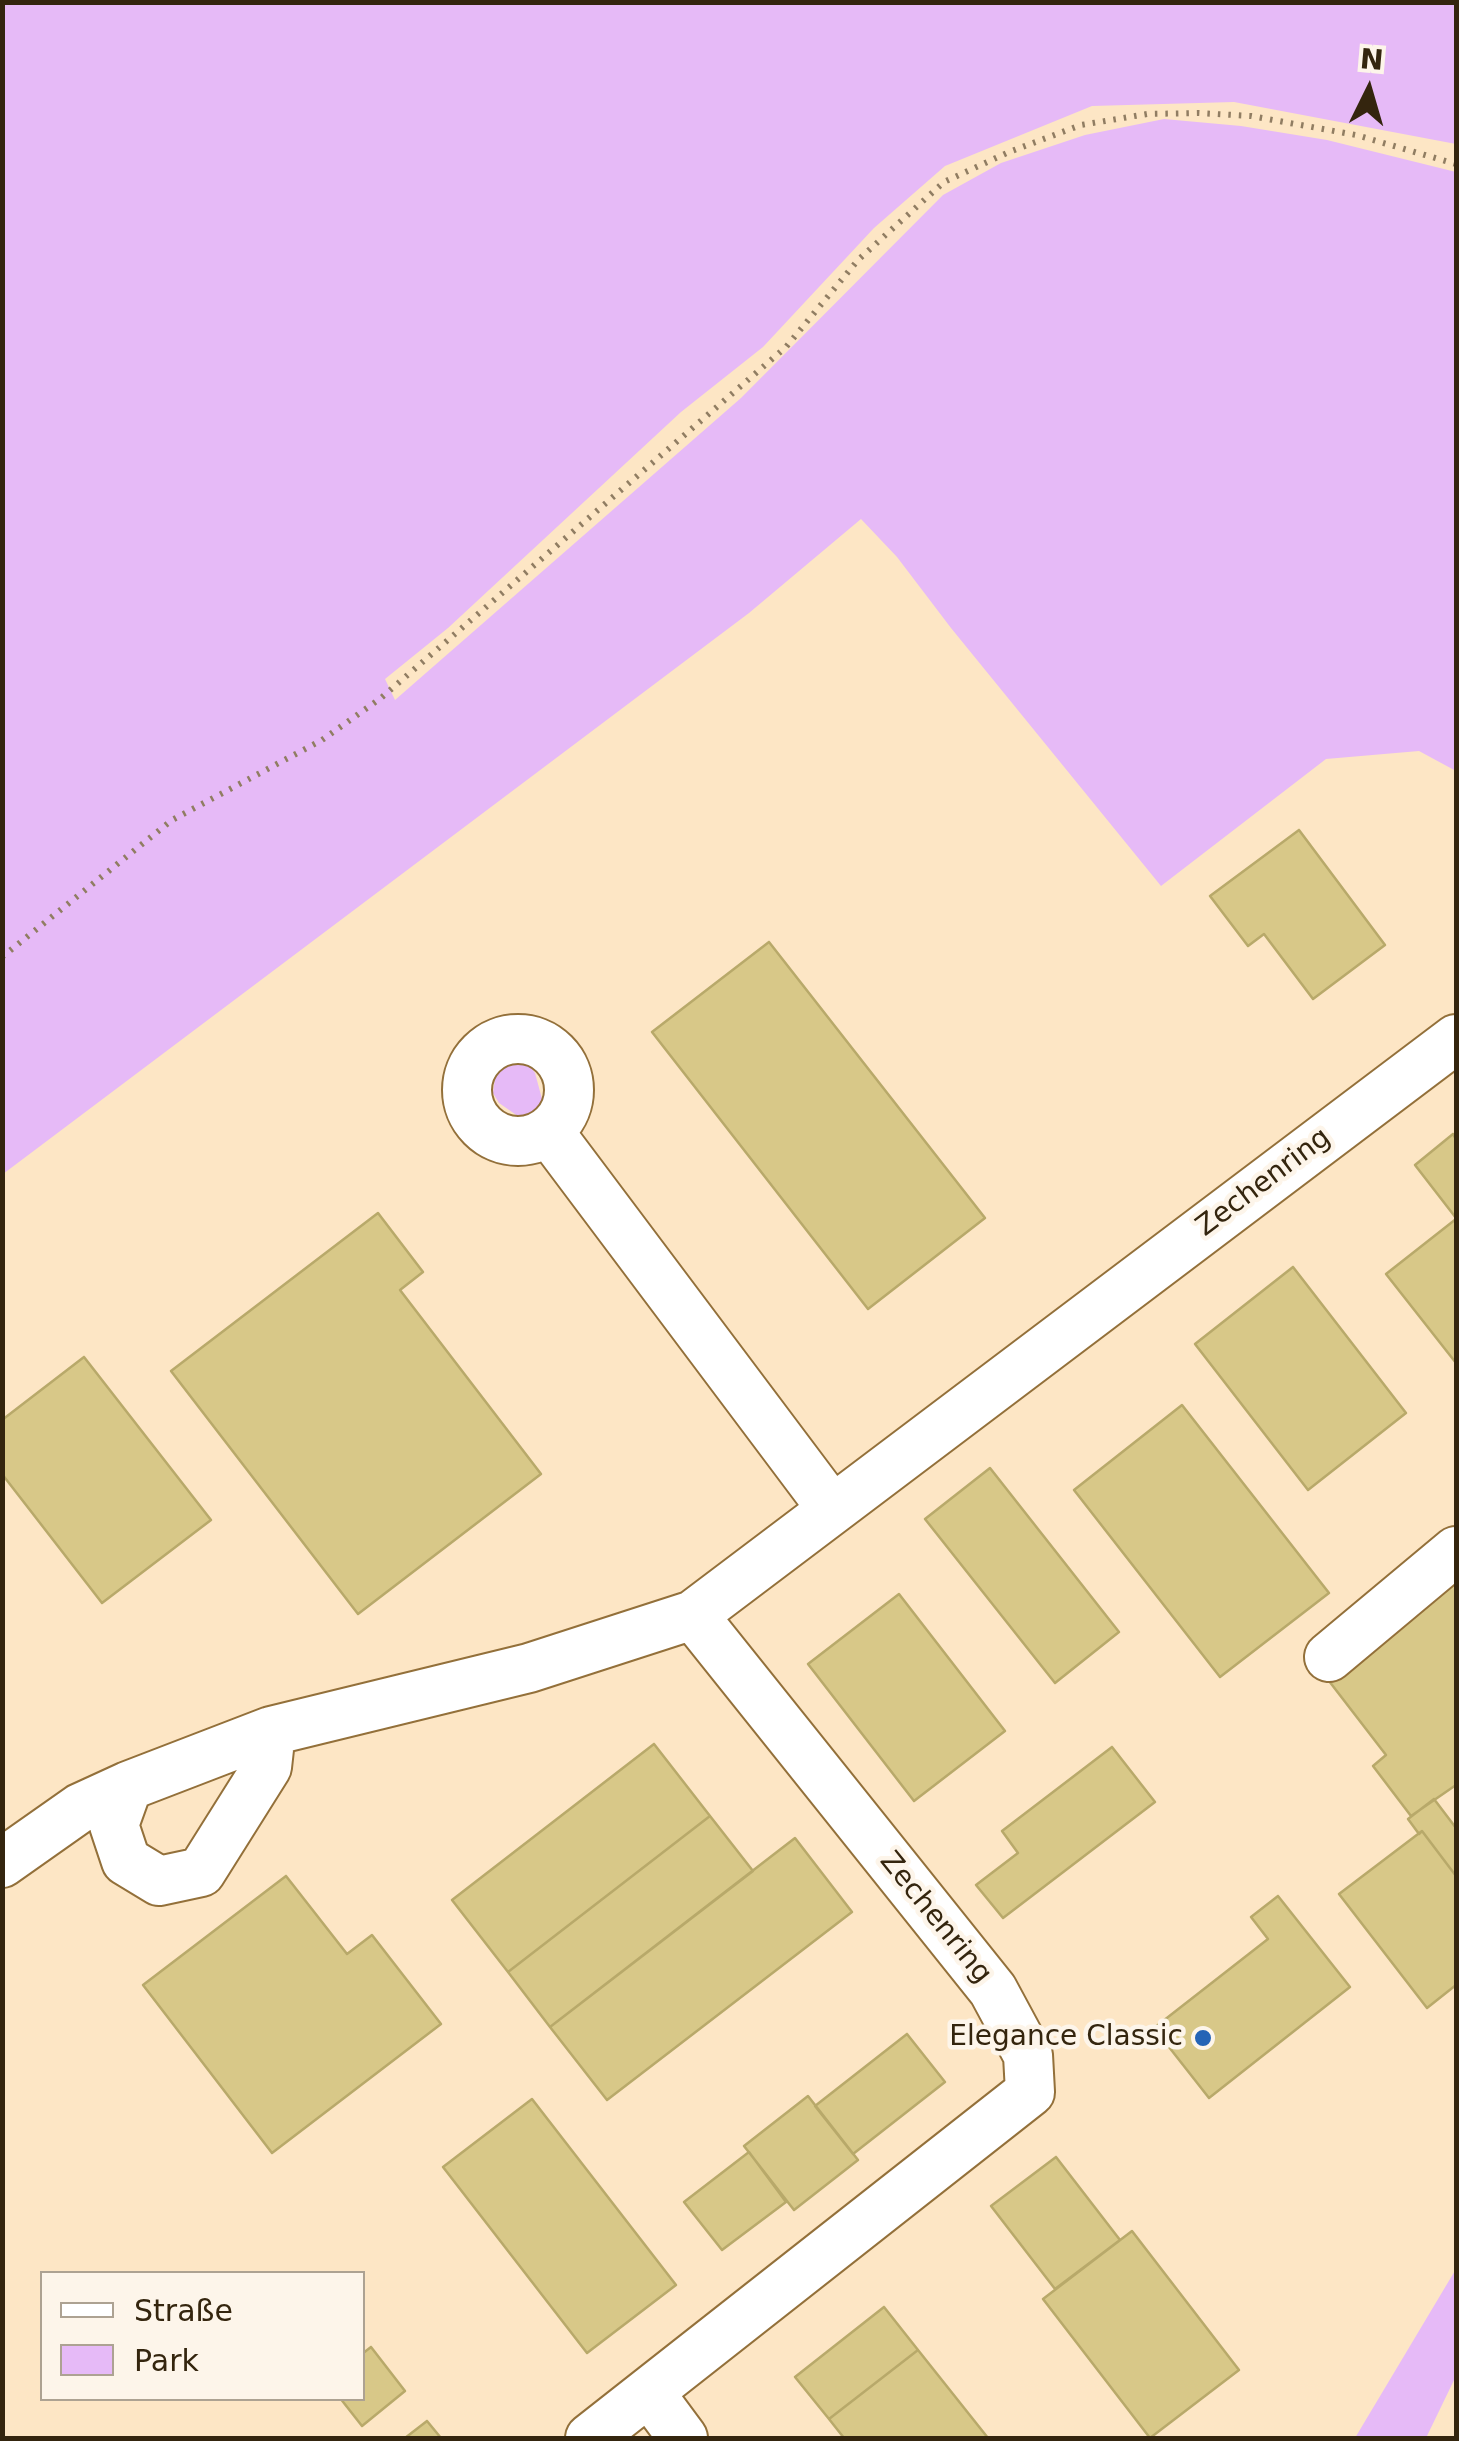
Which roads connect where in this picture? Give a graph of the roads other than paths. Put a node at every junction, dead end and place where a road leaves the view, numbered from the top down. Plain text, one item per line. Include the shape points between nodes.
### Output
1 (1456, 1039) edge
2 (549, 1132) dead end
3 (832, 1509) junction
4 (1456, 1551) edge
5 (692, 1615) junction
6 (1329, 1657) dead end
7 (271, 1732) junction
8 (128, 1786) junction
9 (2, 1863) edge
10 (649, 2392) junction
11 (590, 2438) edge
12 (683, 2438) edge

1 - 3 street, Zechenring
2 - 3 street
3 - 5 street, Zechenring
4 - 6 street
5 - 7 street, Zechenring via 529,1668
5 - 10 street, Zechenring via 993,1990 1028,2055 1030,2092
7 - 8 street, Zechenring
7 - 8 street via 266,1767 200,1872 160,1881 126,1861 114,1825
8 - 9 street, Zechenring via 80,1808
10 - 11 street, Zechenring
10 - 12 street

